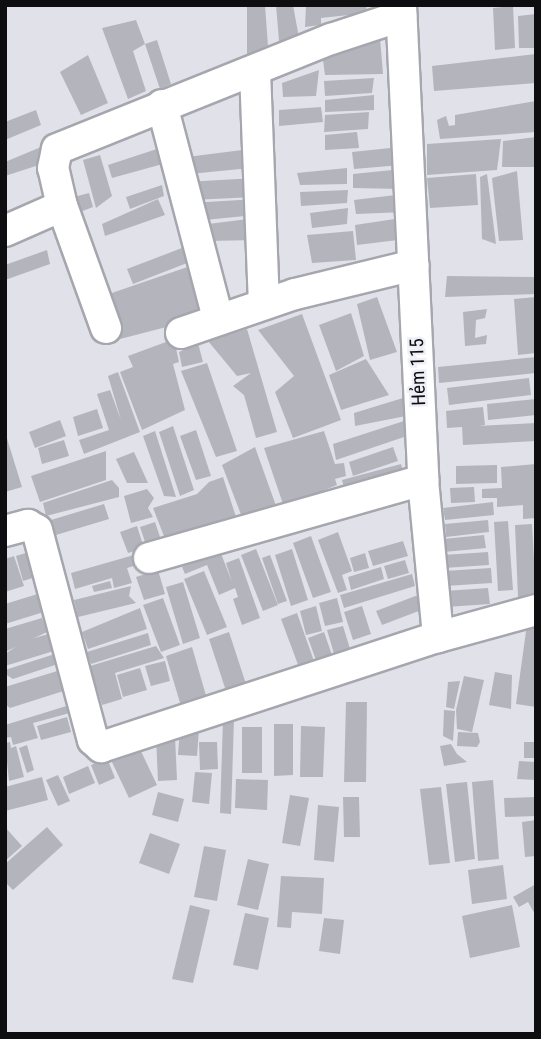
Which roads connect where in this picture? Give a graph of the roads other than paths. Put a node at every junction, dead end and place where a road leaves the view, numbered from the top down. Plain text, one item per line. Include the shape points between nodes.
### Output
1 (401, 11) edge
2 (255, 71) junction
3 (162, 105) junction
4 (62, 206) junction
5 (5, 231) edge
6 (414, 265) junction
7 (264, 304) junction
8 (218, 318) junction
9 (106, 328) dead end
10 (181, 332) dead end
11 (423, 480) junction
12 (5, 531) edge
13 (149, 558) dead end
14 (536, 610) edge
15 (438, 638) junction

1 - 2 street
1 - 6 street, Hẻm 115
2 - 3 street
2 - 7 street
3 - 4 street via 57,149 53,168
3 - 8 street
4 - 5 street
4 - 9 street
6 - 7 street
6 - 11 street, Hẻm 115
7 - 8 street
8 - 10 street
11 - 13 street
11 - 15 street, Hẻm 115
12 - 15 street via 28,524 37,530 93,740 101,747
14 - 15 street

